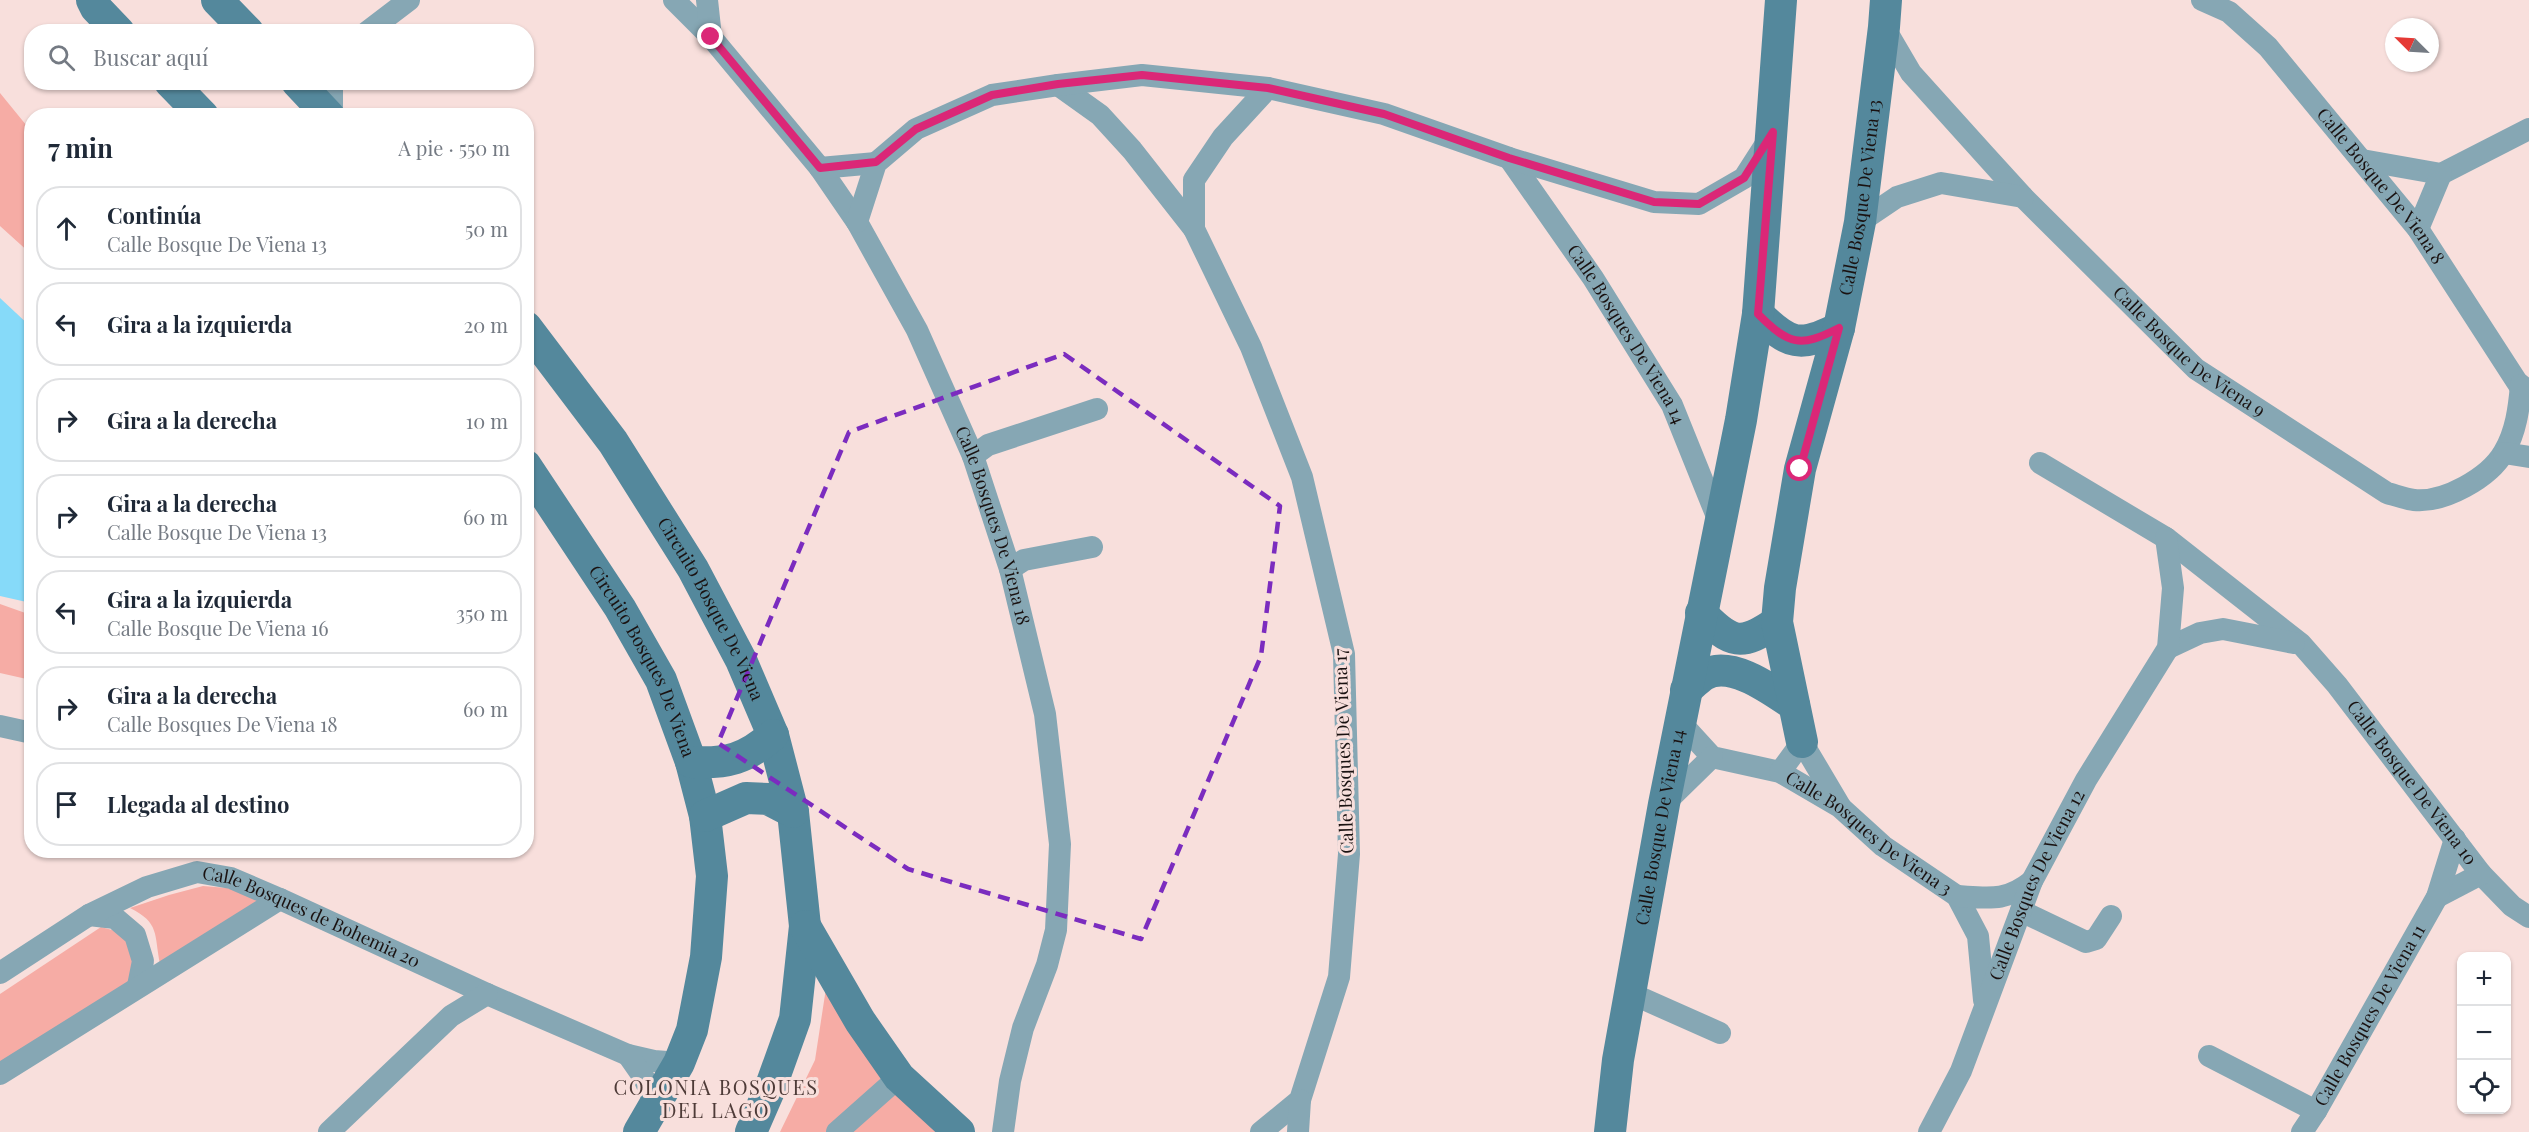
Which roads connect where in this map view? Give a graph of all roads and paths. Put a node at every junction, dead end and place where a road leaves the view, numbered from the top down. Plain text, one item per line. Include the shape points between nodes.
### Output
1 (92, 0) edge
2 (217, 0) edge
3 (409, 0) edge
4 (674, 0) edge
5 (707, 0) edge
6 (1781, 0) edge
7 (2202, 0) edge
8 (1885, 14) edge
9 (111, 24) edge
10 (240, 24) edge
11 (378, 24) edge
12 (711, 37) junction
13 (1058, 84) junction
14 (1268, 88) junction
15 (178, 90) edge
16 (305, 90) edge
17 (332, 90) edge
18 (195, 108) edge
19 (323, 108) edge
20 (331, 108) edge
21 (2529, 129) edge
22 (1773, 132) junction
23 (1509, 158) junction
24 (2362, 160) junction
25 (876, 162) junction
26 (820, 168) junction
27 (2441, 174) junction
28 (2023, 197) junction
29 (857, 222) junction
30 (1860, 222) junction
31 (1194, 229) junction
32 (2418, 229) junction
33 (1758, 314) junction
34 (1839, 328) junction
35 (534, 338) edge
36 (2525, 393) edge
37 (1097, 410) dead end
38 (2504, 453) junction
39 (973, 456) junction
40 (2529, 457) edge
41 (2040, 463) dead end
42 (534, 478) edge
43 (1720, 524) junction
44 (2166, 538) junction
45 (1092, 547) dead end
46 (1010, 569) junction
47 (1701, 613) junction
48 (1777, 622) junction
49 (2301, 644) junction
50 (2168, 648) junction
51 (1686, 690) junction
52 (1794, 705) junction
53 (1680, 722) junction
54 (0, 726) edge
55 (24, 731) edge
56 (773, 735) junction
57 (1802, 742) junction
58 (1713, 757) junction
59 (692, 762) junction
60 (1780, 772) junction
61 (1664, 804) junction
62 (1840, 807) junction
63 (793, 812) junction
64 (705, 816) junction
65 (2456, 839) junction
66 (2481, 874) junction
67 (2032, 881) junction
68 (1957, 896) junction
69 (2437, 897) junction
70 (280, 899) junction
71 (2021, 911) junction
72 (89, 915) junction
73 (2111, 916) dead end
74 (2529, 917) edge
75 (806, 926) junction
76 (0, 973) edge
77 (138, 987) junction
78 (1630, 993) junction
79 (487, 994) junction
80 (1985, 1008) junction
81 (1720, 1032) dead end
82 (628, 1055) junction
83 (2209, 1056) dead end
84 (679, 1063) junction
85 (0, 1074) edge
86 (899, 1077) junction
87 (1300, 1100) junction
88 (656, 1103) junction
89 (2316, 1111) junction
90 (329, 1132) edge
91 (639, 1132) edge
92 (751, 1132) edge
93 (837, 1132) edge
94 (959, 1132) edge
95 (1003, 1132) edge
96 (1261, 1132) edge
97 (1298, 1132) edge
98 (1610, 1132) edge
99 (1929, 1132) edge
100 (2302, 1132) edge

1 - 9 street
2 - 10 street
3 - 11 street
4 - 12 street, Calle Bosques De Viena 18
5 - 12 street
6 - 22 street
7 - 24 street, Calle Bosque De Viena 8 via 2229,12 2268,47
8 - 28 street, Calle Bosque De Viena 9 via 1911,73
8 - 30 street, Calle Bosque De Viena 13
12 - 26 street, Calle Bosques De Viena 18
13 - 14 street via 1142,75
13 - 25 street via 992,95 916,129
13 - 31 street via 1100,115
14 - 23 street via 1384,114
14 - 31 street, Calle Bosques De Viena 17 via 1223,137 1194,180
15 - 18 street
16 - 19 street
17 - 20 street
21 - 27 street
22 - 23 street via 1744,178 1699,204 1654,202
22 - 33 street
23 - 43 street, Calle Bosques De Viena 14 via 1593,278 1672,405
24 - 27 street
24 - 32 street, Calle Bosque De Viena 8
25 - 26 street
25 - 29 street
26 - 29 street, Calle Bosques De Viena 18
27 - 32 street
28 - 30 street via 1941,183 1898,197
28 - 38 street, Calle Bosque De Viena 9 via 2196,369 2387,493 2415,500 2451,494 2481,477
29 - 39 street, Calle Bosques De Viena 18 via 917,330
30 - 34 street, Calle Bosque De Viena 13
31 - 87 street, Calle Bosques De Viena 17 via 1251,347 1302,477 1344,654 1349,854 1339,977
32 - 36 street, Calle Bosque De Viena 8
33 - 34 street via 1792,341 1815,340
33 - 43 street
34 - 48 street, Calle Bosque De Viena 13 via 1800,469
35 - 56 street, Circuito Bosque De Viena via 613,442 693,569 741,660
36 - 38 street, Calle Bosque De Viena 9
37 - 39 street via 988,445
38 - 40 street
39 - 46 street, Calle Bosques De Viena 18
41 - 44 street, Calle Bosque De Viena 10
42 - 59 street, Circuito Bosques De Viena via 620,608 661,680
43 - 47 street, Calle Bosque De Viena 14
44 - 49 street, Calle Bosque De Viena 10
44 - 50 street, Calle Bosques De Viena 12 via 2174,588
45 - 46 street via 1024,560
46 - 95 street, Calle Bosques De Viena 18 via 1045,714 1060,844 1056,930 1023,1028
47 - 48 street via 1720,633 1735,638 1755,638
47 - 51 street, Calle Bosque De Viena 14
48 - 52 street, Calle Bosque De Viena 13
49 - 50 street via 2223,629 2200,633
49 - 65 street, Calle Bosque De Viena 10 via 2337,684
50 - 67 street, Calle Bosques De Viena 12 via 2086,780
51 - 52 street via 1706,674 1727,671 1753,679
51 - 53 street, Calle Bosque De Viena 14
52 - 57 street, Calle Bosque De Viena 13
53 - 58 street
53 - 61 street, Calle Bosque De Viena 14
54 - 55 street
56 - 59 street via 757,750 739,759 714,764
56 - 63 street, Circuito Bosque De Viena
57 - 60 street
57 - 62 street, Calle Bosque De Viena 13
58 - 60 street, Calle Bosques De Viena 3
58 - 61 street
59 - 64 street, Circuito Bosques De Viena
60 - 62 street, Calle Bosques De Viena 3
61 - 78 street, Calle Bosque De Viena 14
62 - 68 street, Calle Bosques De Viena 3 via 1883,846
63 - 64 street via 768,799 746,798
63 - 75 street, Circuito Bosque De Viena
64 - 84 street, Circuito Bosques De Viena via 712,876 706,957 692,1030
65 - 66 street, Calle Bosque De Viena 10
65 - 69 street, Calle Bosques De Viena 11
66 - 69 street
66 - 74 street, Calle Bosque De Viena 10 via 2512,906
67 - 68 street via 2018,893 2002,897
67 - 71 street, Calle Bosques De Viena 12
68 - 80 street, Calle Bosques De Viena 3 via 1978,936
69 - 89 street, Calle Bosques De Viena 11
70 - 72 street, Calle Bosques de Bohemia 20 via 231,878 197,872 147,887
70 - 77 street
70 - 79 street, Calle Bosques de Bohemia 20
71 - 73 street via 2086,942 2096,939
71 - 80 street, Calle Bosques De Viena 12
72 - 76 street, Calle Bosques de Bohemia 20
72 - 77 street via 115,918 135,935 144,961
75 - 86 street via 860,1021
75 - 92 street via 795,1019
77 - 85 street
78 - 81 street
78 - 98 street, Calle Bosque De Viena 14
79 - 82 street, Calle Bosques de Bohemia 20
79 - 90 street via 451,1016
80 - 99 street, Calle Bosques De Viena 12 via 1961,1071
82 - 84 street, Calle Bosques de Bohemia 20
82 - 88 street
83 - 89 street
84 - 88 street
86 - 93 street
86 - 94 street
87 - 96 street
87 - 97 street, Calle Bosques De Viena 17
88 - 91 street
89 - 100 street, Calle Bosques De Viena 11

